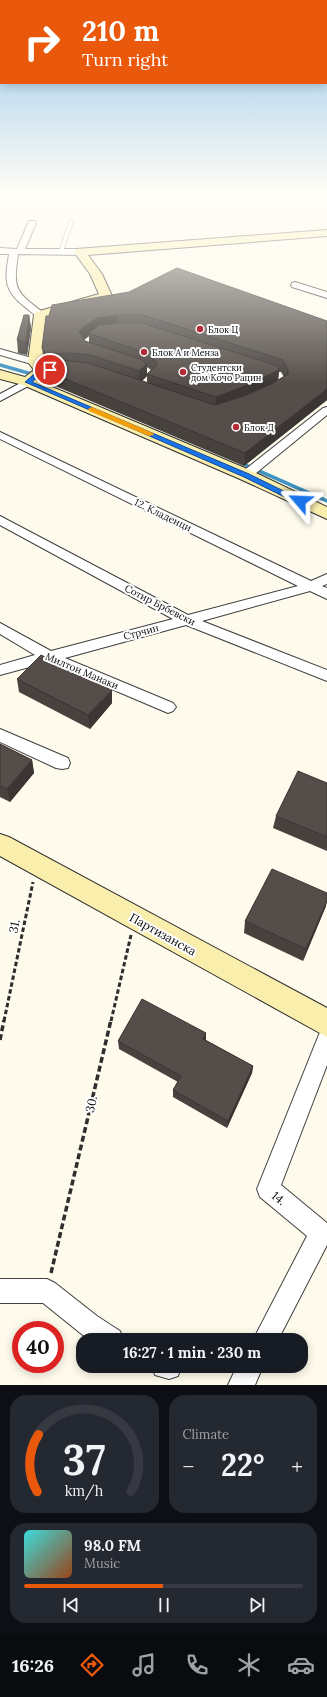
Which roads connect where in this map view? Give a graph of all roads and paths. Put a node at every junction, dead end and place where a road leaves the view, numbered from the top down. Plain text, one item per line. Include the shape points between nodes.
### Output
1 (16, 256) edge
2 (83, 256) edge
3 (295, 285) dead end
4 (327, 295) edge
5 (41, 315) junction
6 (0, 352) edge
7 (41, 368) junction
8 (0, 374) edge
9 (28, 382) junction
10 (0, 398) edge
11 (327, 410) edge
12 (0, 435) edge
13 (246, 476) junction
14 (327, 514) edge
15 (0, 520) edge
16 (327, 578) edge
17 (310, 587) junction
18 (327, 594) edge
19 (186, 620) junction
20 (0, 628) edge
21 (49, 657) junction
22 (0, 670) edge
23 (327, 676) edge
24 (168, 707) dead end
25 (0, 735) edge
26 (62, 763) dead end
27 (0, 844) edge
28 (36, 863) junction
29 (134, 918) junction
30 (327, 1023) edge
31 (327, 1039) edge
32 (0, 1040) edge
33 (0, 1291) edge
34 (47, 1291) junction
35 (100, 1333) edge
36 (269, 1333) edge
37 (247, 1373) edge
38 (241, 1385) edge

1 - 5 street via 10,279 12,290
2 - 5 street via 109,296
3 - 4 street
5 - 7 street
6 - 7 street
7 - 9 street
8 - 9 street
9 - 10 street
9 - 13 street
11 - 13 street
12 - 17 street, 12. Кладенци
13 - 14 street
15 - 19 street, Сотир Брбевски
16 - 17 street, Стрчин
17 - 18 street, 12. Кладенци
17 - 19 street, Стрчин
19 - 21 street, Стрчин
19 - 23 street, Сотир Брбевски
20 - 21 street, Милтон Манаки
21 - 22 street, Стрчин
21 - 24 street, Милтон Манаки
25 - 26 street
27 - 28 street, Партизанска
28 - 29 street, Партизанска
28 - 32 path, 31.
29 - 30 street, Партизанска
29 - 34 path, 30.
31 - 36 street, 14. via 268,1189 321,1233
33 - 34 street
34 - 35 street
37 - 38 street

